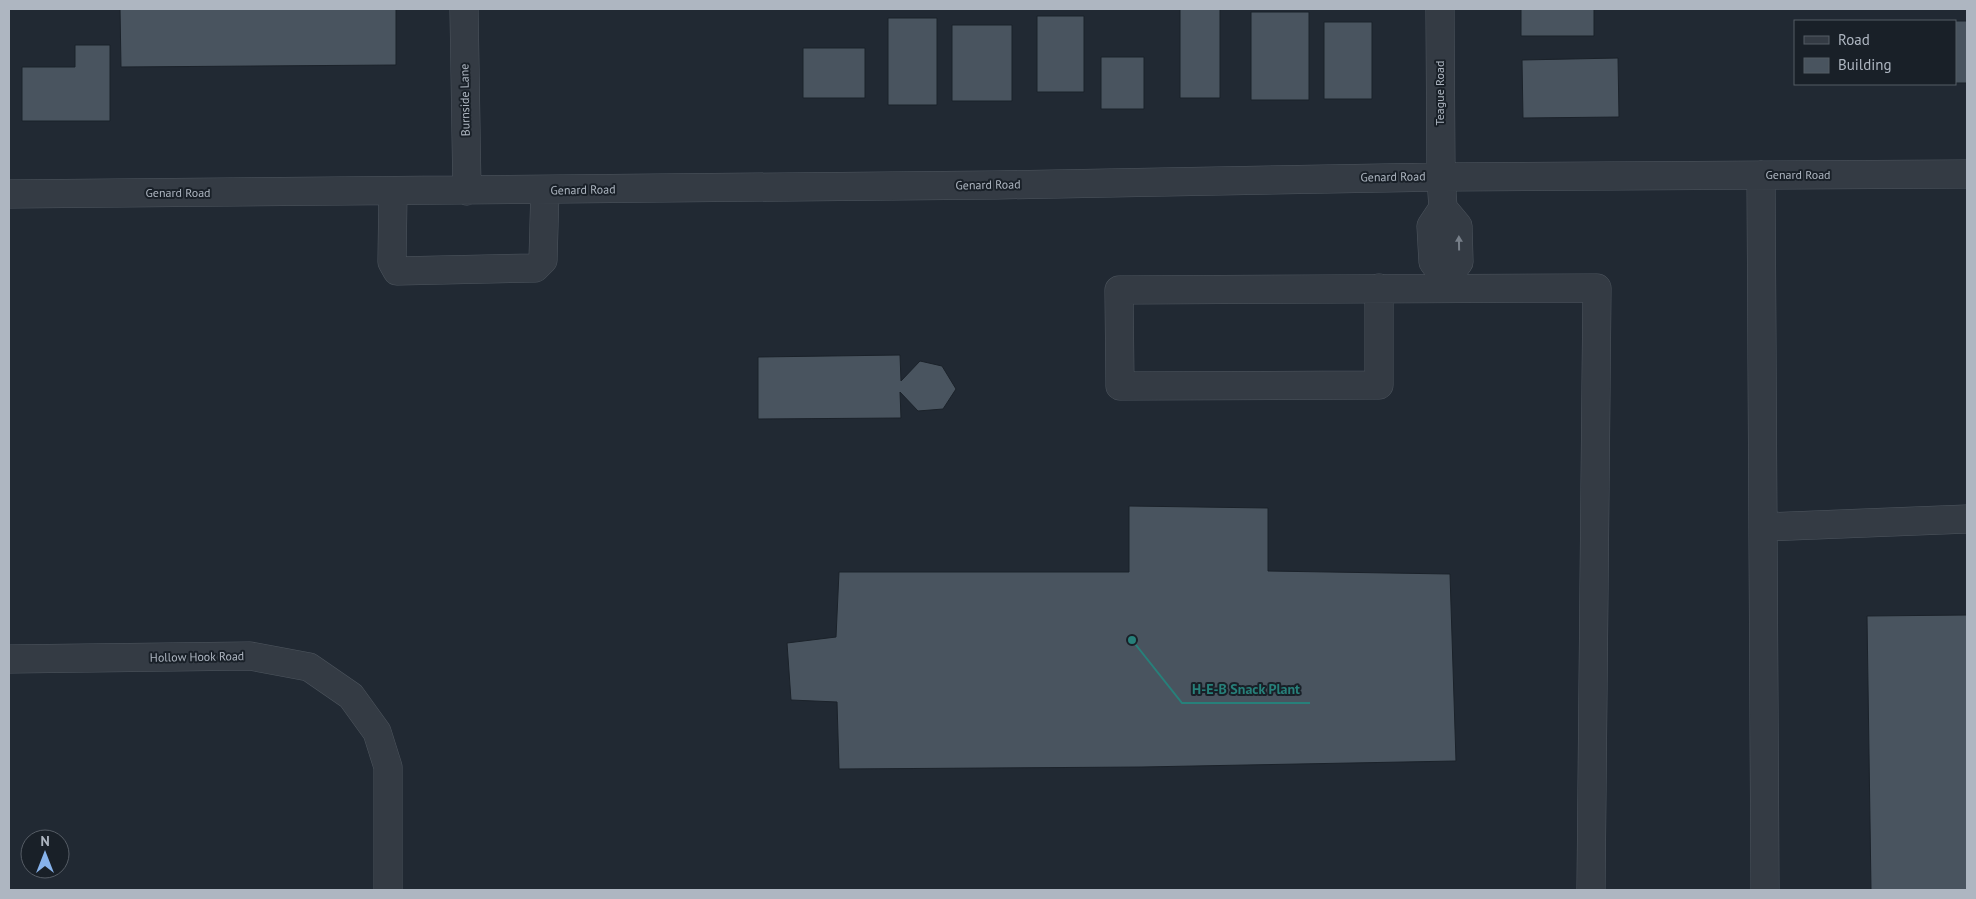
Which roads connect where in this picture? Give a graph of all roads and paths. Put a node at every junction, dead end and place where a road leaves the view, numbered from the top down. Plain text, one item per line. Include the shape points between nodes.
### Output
1 (464, 9) edge
2 (1440, 9) edge
3 (1967, 174) edge
4 (1761, 176) junction
5 (1441, 177) junction
6 (545, 190) junction
7 (467, 191) junction
8 (393, 192) junction
9 (9, 194) edge
10 (1446, 283) junction
11 (1379, 288) junction
12 (1967, 519) edge
13 (1763, 527) junction
14 (9, 660) edge
15 (388, 890) edge
16 (1591, 890) edge
17 (1765, 890) edge

1 - 7 street, Burnside Lane
2 - 5 street, Teague Road
3 - 4 street, Genard Road
4 - 5 street, Genard Road
4 - 13 street
5 - 6 street, Genard Road
5 - 10 street, Teague Road via 1443,208 1458,226 1459,262
6 - 7 street, Genard Road
6 - 8 street via 542,260 536,268 397,271 392,262
7 - 8 street, Genard Road
8 - 9 street, Genard Road
10 - 11 street
10 - 16 street via 1597,288
11 - 11 street via 1119,290 1120,386 1379,385
12 - 13 street
13 - 17 street
14 - 15 street, Hollow Hook Road via 250,656 309,667 351,696 377,732 388,767

